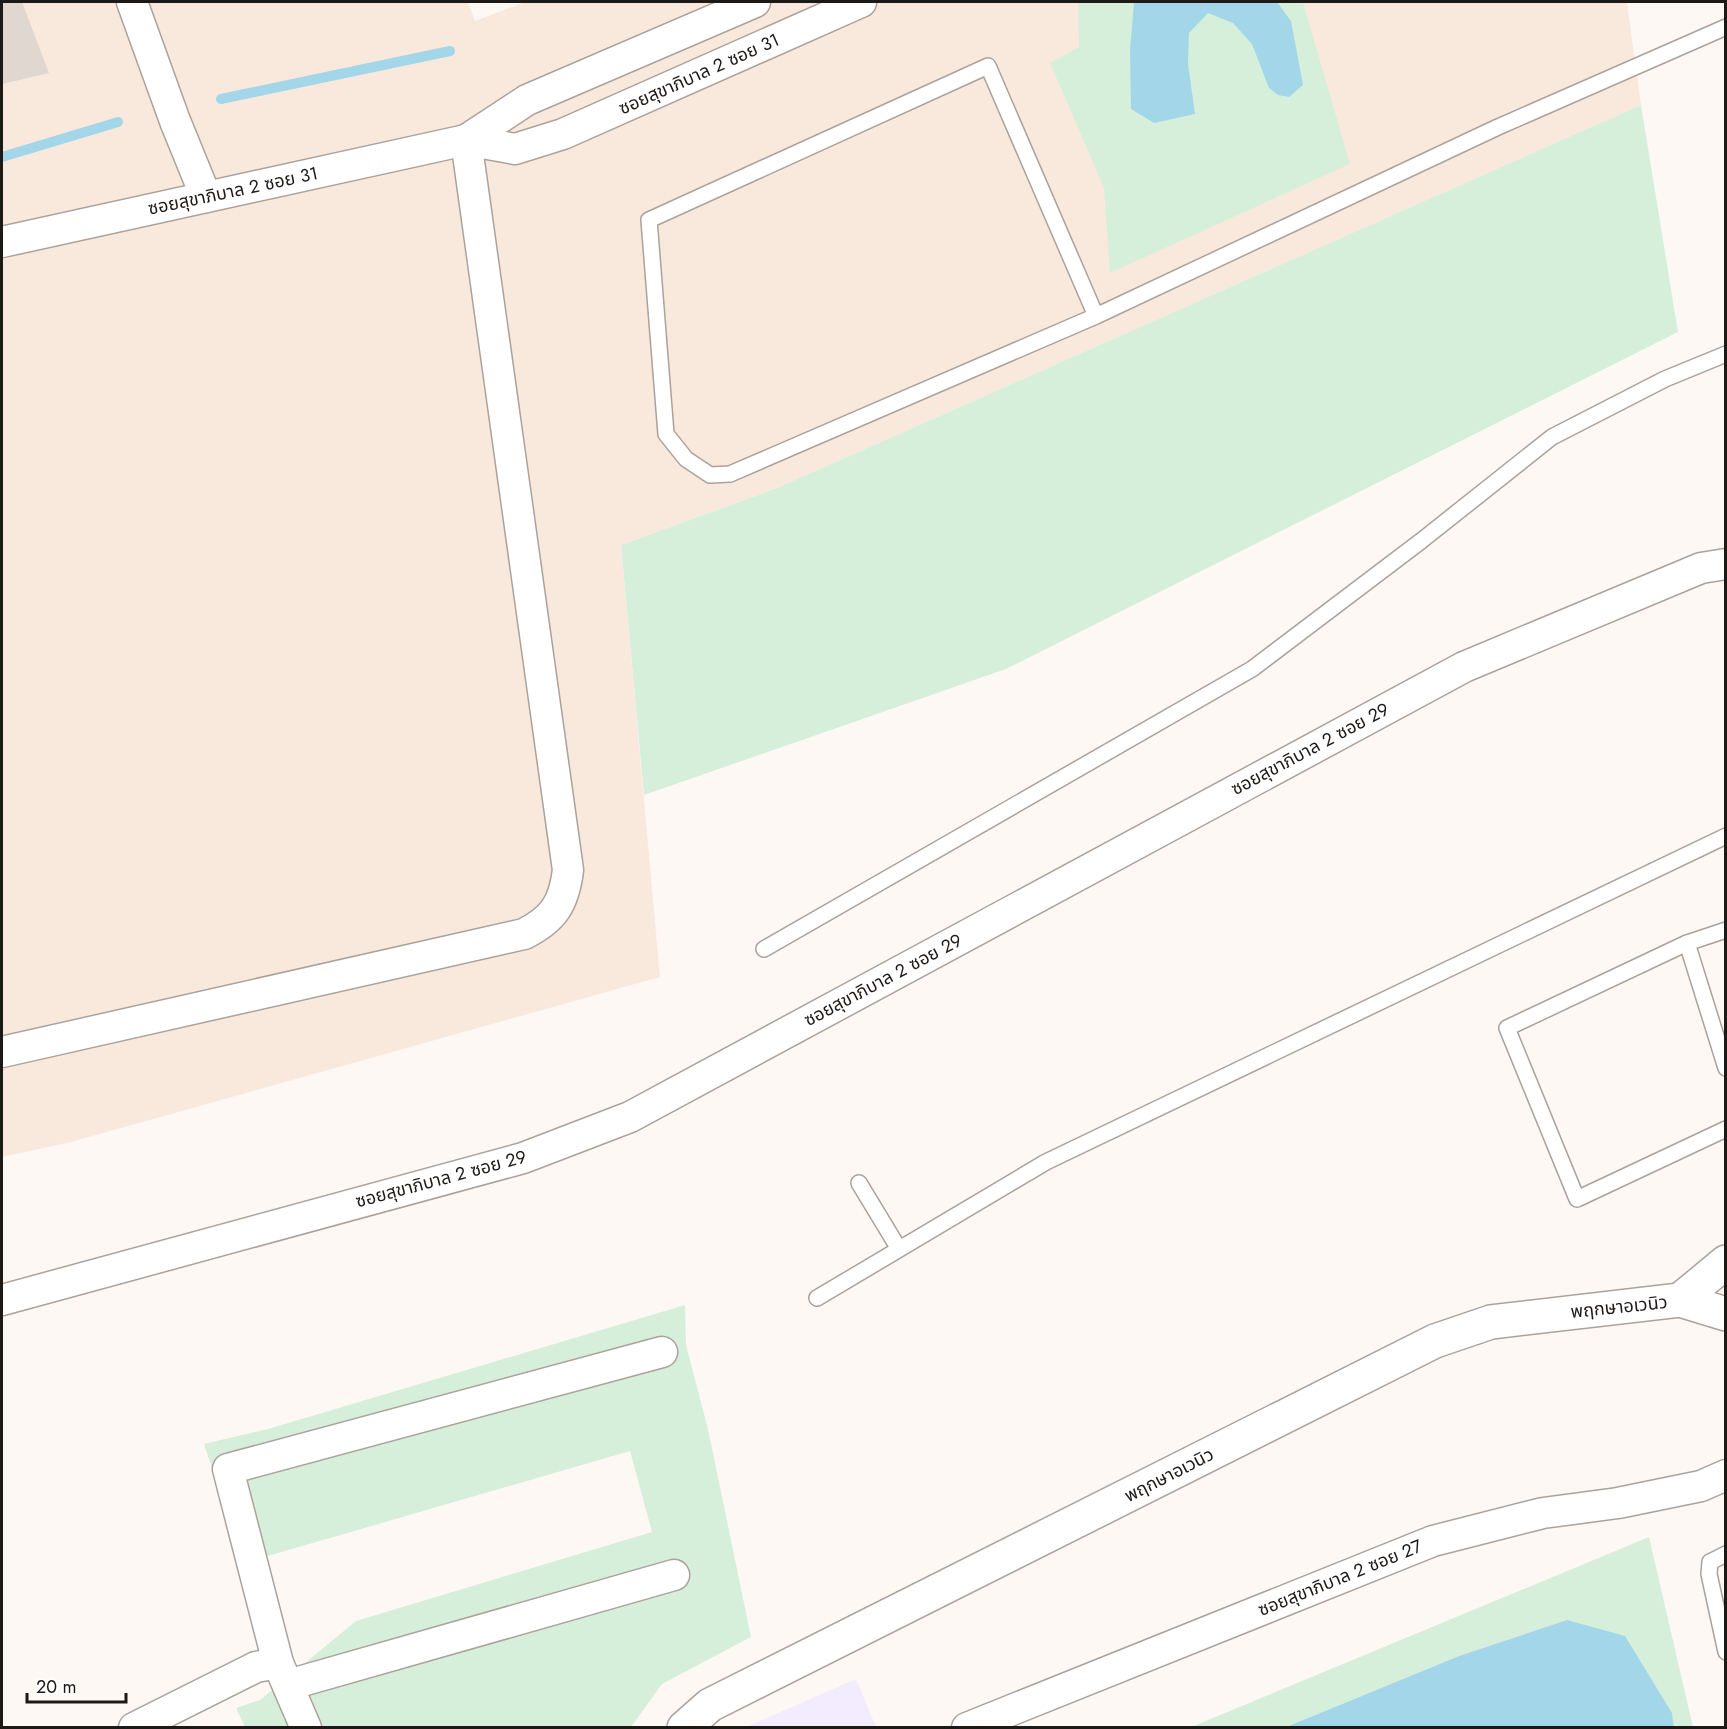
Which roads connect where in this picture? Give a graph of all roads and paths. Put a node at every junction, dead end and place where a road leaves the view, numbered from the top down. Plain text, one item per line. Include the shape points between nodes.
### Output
1 (132, 2) edge
2 (755, 2) edge
3 (861, 2) edge
4 (1725, 27) edge
5 (466, 140) junction
6 (206, 197) junction
7 (2, 242) edge
8 (1096, 316) junction
9 (1725, 354) edge
10 (1725, 564) edge
11 (1725, 836) edge
12 (1725, 930) edge
13 (1687, 943) junction
14 (764, 949) dead end
15 (2, 1052) edge
16 (1725, 1068) edge
17 (1725, 1129) edge
18 (859, 1183) dead end
19 (898, 1249) junction
20 (1725, 1262) edge
21 (817, 1298) dead end
22 (2, 1299) edge
23 (1680, 1300) junction
24 (1725, 1314) edge
25 (662, 1352) dead end
26 (1725, 1475) edge
27 (1725, 1554) edge
28 (674, 1575) dead end
29 (1725, 1652) edge
30 (283, 1674) junction
31 (183, 1717) edge
32 (134, 1728) edge
33 (306, 1728) edge
34 (684, 1728) edge
35 (967, 1728) edge

1 - 6 street
2 - 5 street, ซอยสุขาภิบาล 2 ซอย 31 via 527,100
3 - 5 street, ซอยสุขาภิบาล 2 ซอย 31 via 563,134 515,149
4 - 8 lane via 1498,127
5 - 6 street, ซอยสุขาภิบาล 2 ซอย 31
5 - 15 street via 568,870 566,892 540,926 524,934
6 - 7 street, ซอยสุขาภิบาล 2 ซอย 31
8 - 8 lane via 988,66 649,220 666,434 686,459 710,475 730,474
9 - 14 lane via 1665,379 1552,437 1252,669
10 - 22 street, ซอยสุขาภิบาล 2 ซอย 29 via 1701,568 1464,667 630,1117 523,1158
11 - 19 lane via 1046,1162
12 - 13 lane
13 - 16 lane
13 - 17 lane via 1507,1028 1577,1199
18 - 19 lane
19 - 21 lane
20 - 23 street, พฤกษาอเวนิว
23 - 24 street, พฤกษาอเวนิว
23 - 34 street, พฤกษาอเวนิว via 1491,1322 1434,1341 710,1705
25 - 30 street via 228,1469
26 - 35 street, ซอยสุขาภิบาล 2 ซอย 27 via 1701,1486 1543,1513 1433,1541
27 - 29 lane via 1710,1562 1709,1574
28 - 30 street
30 - 31 street via 256,1668
30 - 33 street
31 - 32 street

